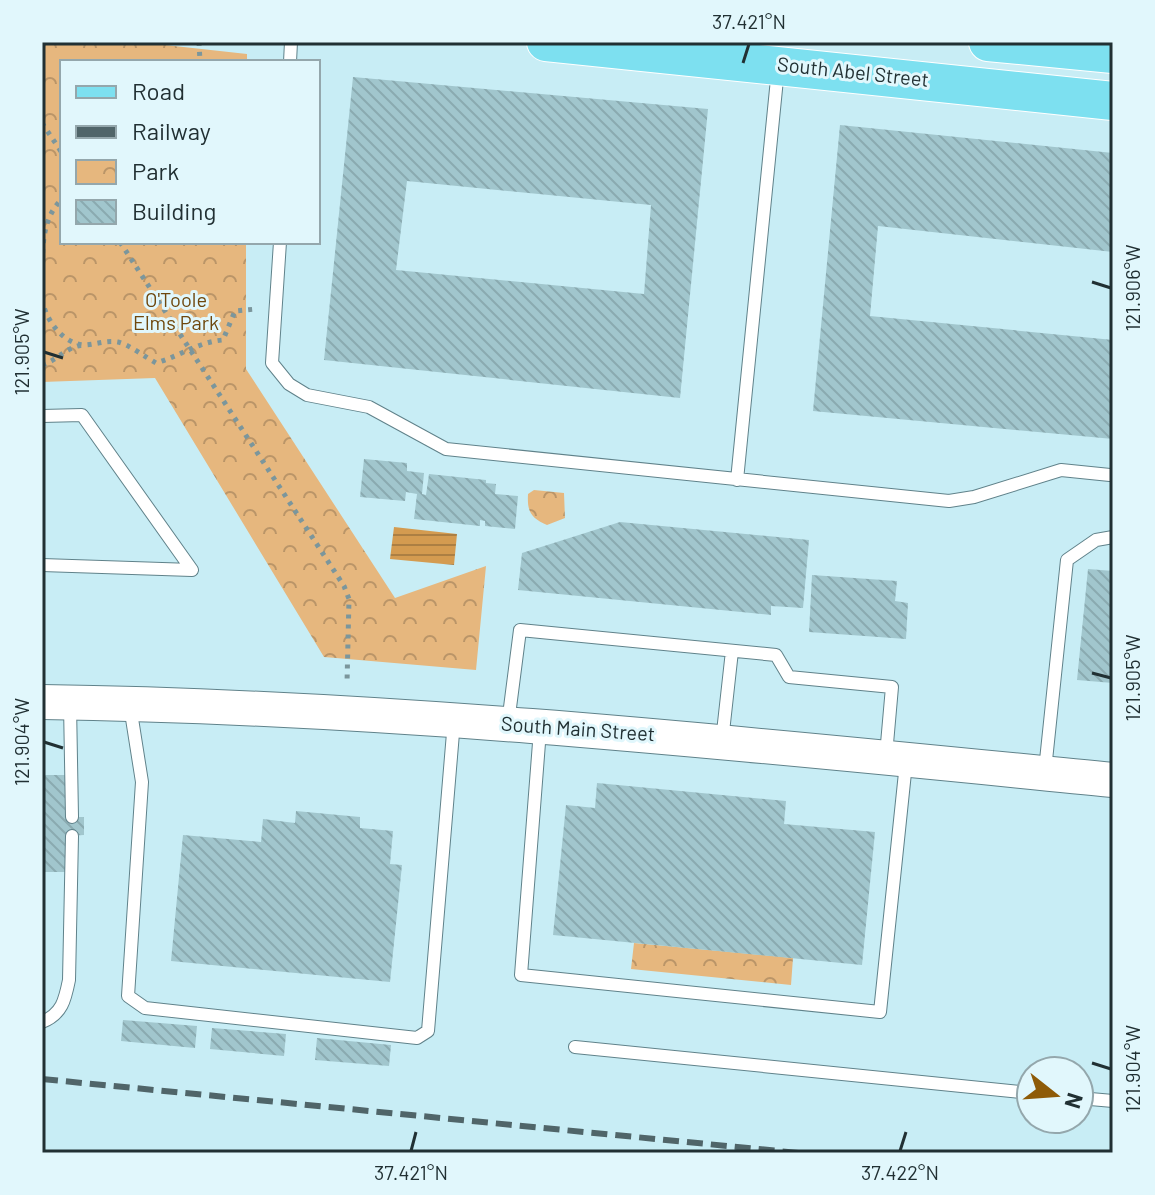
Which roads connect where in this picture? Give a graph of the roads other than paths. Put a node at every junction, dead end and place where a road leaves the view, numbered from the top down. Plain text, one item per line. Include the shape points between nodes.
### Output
1 (546, 42) edge
2 (988, 42) edge
3 (1113, 54) edge
4 (779, 64) junction
5 (1113, 101) edge
6 (280, 244) edge
7 (42, 416) edge
8 (1110, 475) dead end
9 (737, 480) junction
10 (1113, 537) edge
11 (42, 565) edge
12 (732, 651) junction
13 (56, 702) edge
14 (130, 703) junction
15 (454, 719) junction
16 (524, 724) junction
17 (722, 741) junction
18 (896, 758) junction
19 (1045, 773) junction
20 (1113, 780) edge
21 (72, 817) dead end
22 (72, 836) dead end
23 (42, 1022) edge
24 (575, 1047) dead end
25 (1015, 1091) edge

1 - 4 main road, South Abel Street
2 - 3 main road
4 - 5 main road, South Abel Street
4 - 9 lane
6 - 9 lane via 272,363 289,384 307,395 369,407 446,449
7 - 11 lane via 82,415 192,570
8 - 9 lane via 1061,470 949,501
10 - 19 lane via 1096,540 1067,560
12 - 16 lane via 520,630
12 - 17 lane
12 - 18 lane via 776,655 789,677 892,687
13 - 14 main road, South Main Street
13 - 21 lane
14 - 15 main road, South Main Street
14 - 15 lane via 142,782 128,996 145,1008 417,1038 428,1031
15 - 16 main road, South Main Street
16 - 17 main road, South Main Street
16 - 18 lane via 521,975 880,1012
17 - 18 main road, South Main Street
18 - 19 main road, South Main Street
19 - 20 main road, South Main Street
22 - 23 lane via 69,980 55,1017
24 - 25 lane

